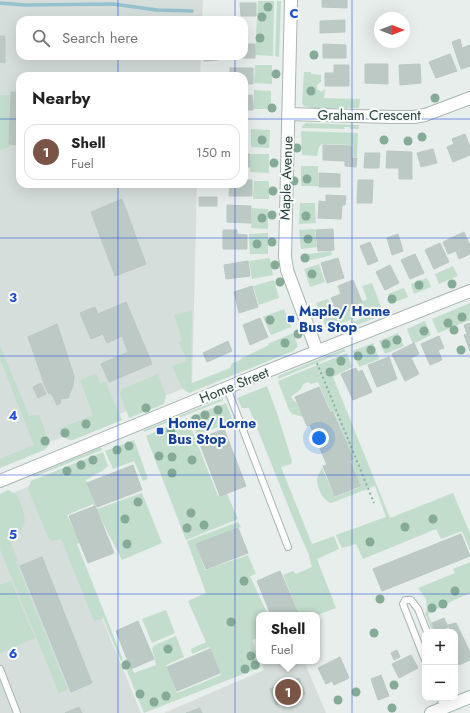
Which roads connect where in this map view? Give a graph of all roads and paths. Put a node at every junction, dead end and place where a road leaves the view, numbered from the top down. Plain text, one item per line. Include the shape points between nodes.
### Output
1 (291, 0) edge
2 (470, 98) edge
3 (288, 114) junction
4 (470, 291) edge
5 (317, 357) junction
6 (227, 388) junction
7 (0, 481) edge
8 (374, 503) dead end
9 (288, 547) dead end
10 (426, 629) edge
11 (422, 652) edge
12 (0, 669) edge
13 (470, 697) edge
14 (458, 700) edge
15 (442, 703) edge
16 (17, 713) edge
17 (431, 713) edge

1 - 3 street, Maple Avenue
2 - 3 street, Graham Crescent via 414,117
3 - 5 street, Maple Avenue via 285,257 287,270
4 - 5 street, Home Street
5 - 6 street, Home Street
5 - 8 path
6 - 7 street, Home Street
6 - 9 lane
10 - 11 lane via 418,609 411,600 405,600 403,604
12 - 16 lane
13 - 14 street
15 - 17 street

